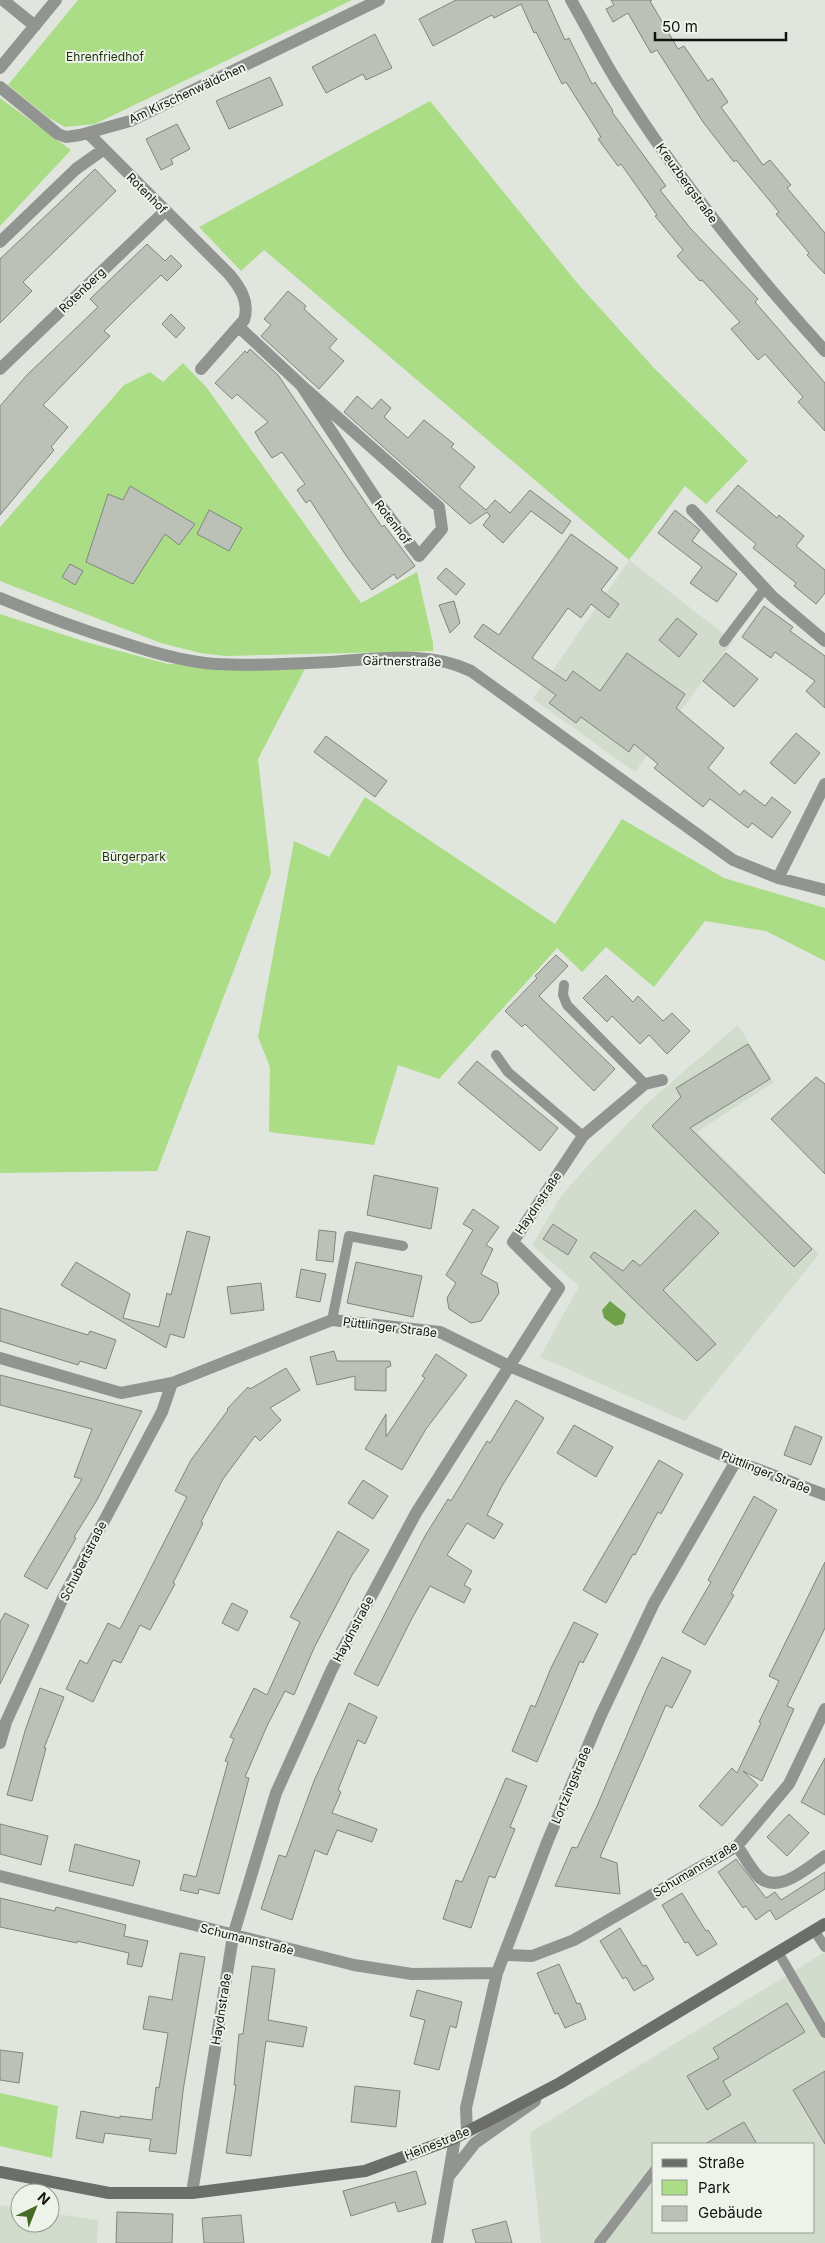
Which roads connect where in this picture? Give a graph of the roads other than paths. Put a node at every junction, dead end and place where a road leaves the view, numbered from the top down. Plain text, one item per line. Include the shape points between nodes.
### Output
1 (3, 0) edge
2 (56, 0) edge
3 (379, 0) edge
4 (570, 0) edge
5 (35, 26) junction
6 (0, 68) edge
7 (0, 88) edge
8 (88, 133) junction
9 (104, 149) junction
10 (165, 211) junction
11 (0, 242) edge
12 (239, 327) junction
13 (825, 351) edge
14 (0, 369) edge
15 (201, 369) dead end
16 (301, 385) junction
17 (692, 510) dead end
18 (765, 588) junction
19 (0, 598) edge
20 (825, 641) edge
21 (724, 642) dead end
22 (825, 784) edge
23 (778, 878) junction
24 (825, 890) edge
25 (564, 985) dead end
26 (496, 1055) dead end
27 (662, 1080) dead end
28 (645, 1084) junction
29 (583, 1136) junction
30 (403, 1246) dead end
31 (332, 1320) junction
32 (0, 1358) edge
33 (509, 1366) junction
34 (172, 1382) junction
35 (736, 1460) junction
36 (825, 1495) edge
37 (825, 1709) edge
38 (0, 1743) edge
39 (737, 1846) junction
40 (825, 1856) edge
41 (0, 1876) edge
42 (820, 1927) edge
43 (232, 1936) junction
44 (825, 1947) edge
45 (778, 1952) junction
46 (505, 1955) junction
47 (497, 1973) junction
48 (825, 2033) edge
49 (560, 2083) junction
50 (467, 2131) junction
51 (454, 2138) junction
52 (0, 2172) edge
53 (652, 2174) edge
54 (449, 2176) junction
55 (192, 2193) junction
56 (437, 2243) edge
57 (599, 2243) edge

1 - 5 street
2 - 5 street
3 - 8 street, Am Kirschenwäldchen via 141,116
4 - 13 street, Kreuzbergstraße via 616,79 689,188
5 - 6 street
7 - 8 street, Am Kirschenwäldchen via 58,134 72,137
8 - 9 street, Rotenhof
9 - 10 street, Rotenhof
9 - 11 street via 76,169
10 - 12 street, Rotenhof via 238,285 244,295 246,313
10 - 14 street, Rotenberg
12 - 15 street, Rotenhof
12 - 16 street, Rotenhof
16 - 16 street, Rotenhof via 378,502 419,556 442,529 439,506
17 - 18 street
18 - 20 street
18 - 21 lane
19 - 23 street, Gärtnerstraße via 80,629 193,662 328,662 376,658 456,663 733,860
22 - 23 street
23 - 24 street, Gärtnerstraße
25 - 28 lane via 567,1005
26 - 29 lane via 508,1072
27 - 28 street, Haydnstraße
28 - 29 street, Haydnstraße
29 - 33 street, Haydnstraße via 513,1242 559,1288
30 - 31 lane via 349,1236
31 - 33 street, Püttlinger Straße via 440,1332
31 - 34 street, Püttlinger Straße
32 - 34 street, Püttlinger Straße via 121,1393
33 - 35 street, Püttlinger Straße
33 - 43 street, Haydnstraße via 416,1513 332,1670 276,1793
34 - 38 street, Schubertstraße via 162,1412 63,1598 6,1722
35 - 36 street, Püttlinger Straße
35 - 46 street, Lortzingstraße via 654,1603 601,1716 548,1840
37 - 39 street, Schumannstraße via 789,1784
39 - 40 street via 759,1878 773,1884 786,1881
39 - 46 street, Schumannstraße via 574,1940 532,1956
41 - 43 street, Schumannstraße
42 - 44 lane
42 - 45 main road, Heinestraße
43 - 47 street, Schumannstraße via 354,1965 412,1974
43 - 55 street, Haydnstraße
45 - 48 lane
45 - 49 main road, Heinestraße
46 - 47 street, Lortzingstraße
47 - 50 street, Lortzingstraße via 466,2108
49 - 50 main road, Heinestraße
49 - 54 street via 475,2143
50 - 51 main road, Heinestraße
51 - 54 street
51 - 55 main road, Heinestraße via 365,2171
52 - 55 main road, Heinestraße via 109,2193
53 - 57 lane
54 - 56 street

